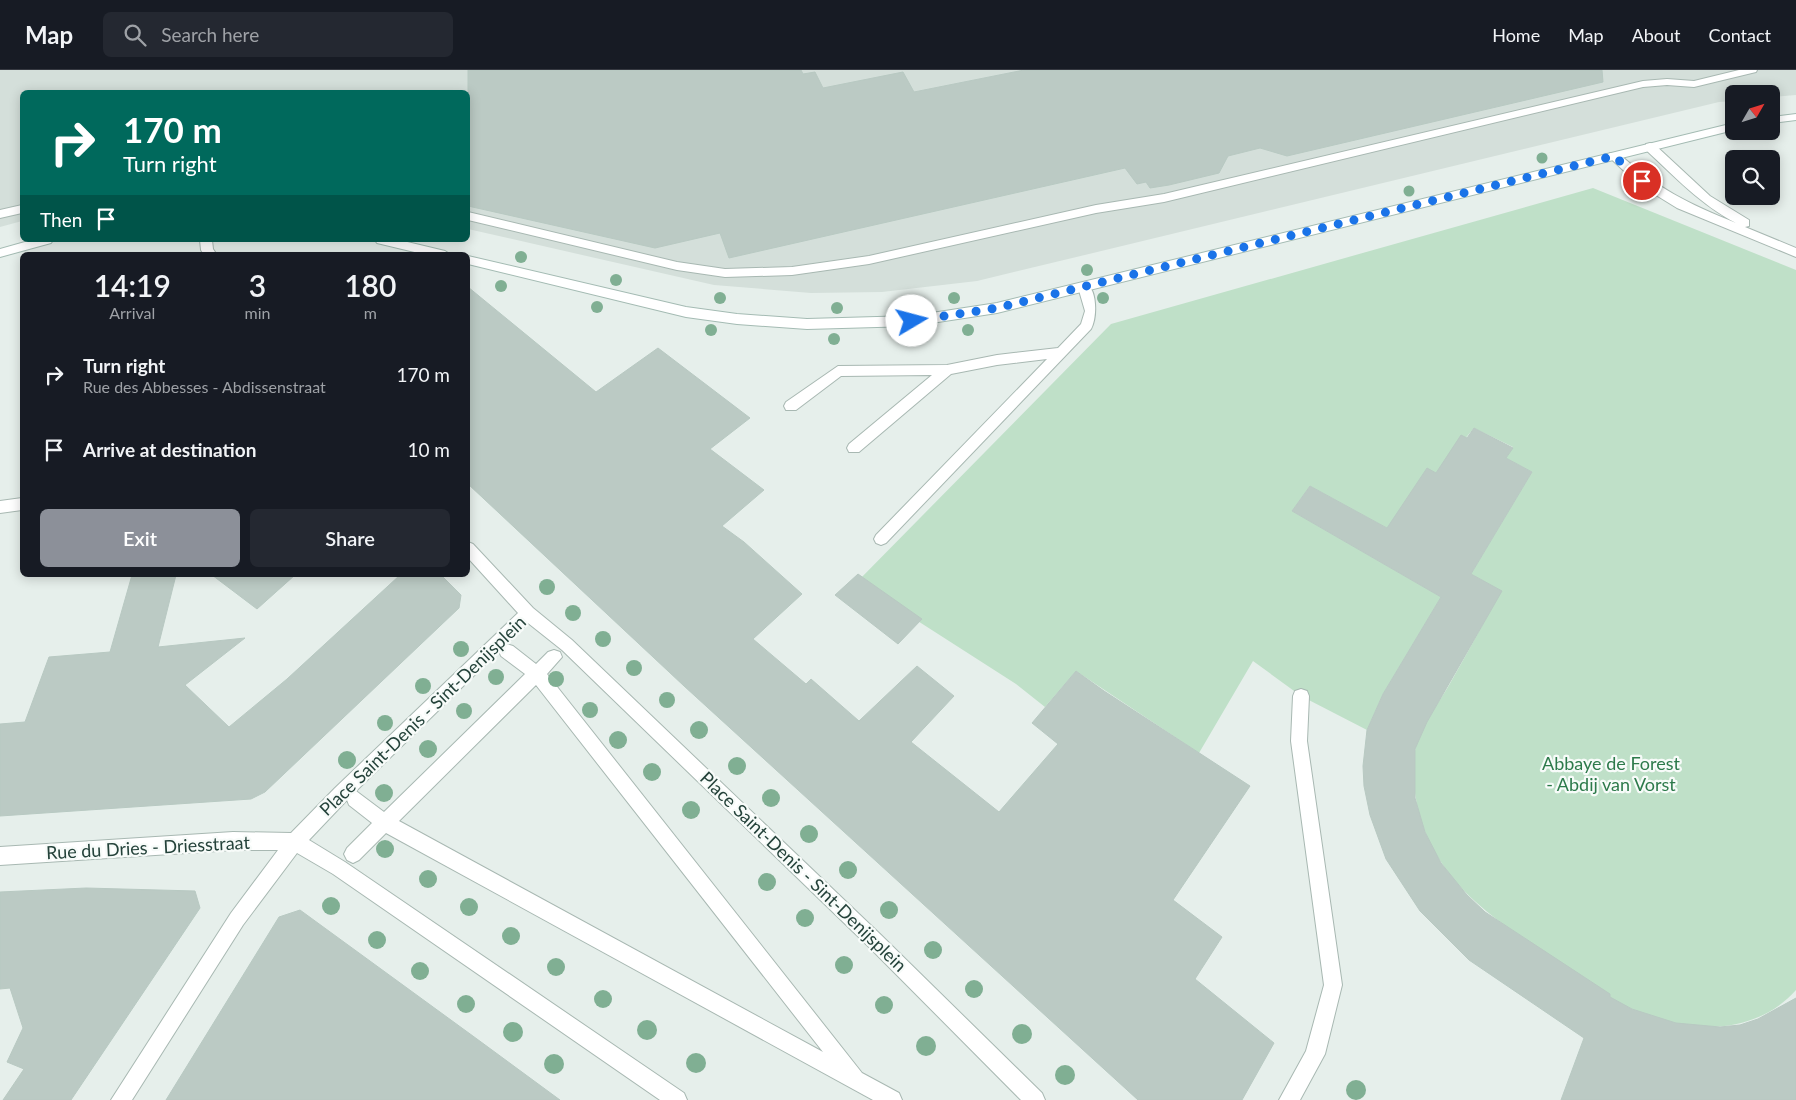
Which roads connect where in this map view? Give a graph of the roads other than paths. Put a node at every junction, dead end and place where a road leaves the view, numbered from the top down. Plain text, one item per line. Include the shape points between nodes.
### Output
1 (1752, 70) edge
2 (1796, 117) edge
3 (1780, 119) edge
4 (1725, 128) edge
5 (1650, 147) junction
6 (1614, 156) junction
7 (20, 209) edge
8 (0, 214) edge
9 (470, 216) edge
10 (40, 242) edge
11 (390, 242) edge
12 (1796, 248) edge
13 (432, 252) edge
14 (0, 253) edge
15 (1796, 253) edge
16 (470, 260) edge
17 (1084, 287) junction
18 (1063, 352) junction
19 (947, 370) junction
20 (792, 406) dead end
21 (854, 448) dead end
22 (20, 504) edge
23 (0, 507) edge
24 (881, 539) dead end
25 (470, 550) edge
26 (528, 613) junction
27 (507, 651) dead end
28 (554, 657) dead end
29 (537, 674) junction
30 (1301, 696) dead end
31 (355, 799) dead end
32 (385, 823) junction
33 (296, 842) junction
34 (353, 854) dead end
35 (0, 856) edge
36 (857, 1081) junction
37 (121, 1100) edge
38 (677, 1100) edge
39 (872, 1100) edge
40 (892, 1100) edge
41 (1035, 1100) edge
42 (1289, 1100) edge

1 - 9 street via 1694,84 1643,84 1164,198 1096,209 869,260 792,271 725,274 677,266
2 - 3 street
4 - 5 street
5 - 6 street
5 - 12 street via 1699,193 1734,218
6 - 15 street via 1642,181 1681,205
6 - 17 street
7 - 8 street
10 - 14 street
11 - 13 street
16 - 17 street via 686,312 807,324 912,321 997,308
17 - 18 street via 1091,311 1088,326
18 - 19 street
18 - 24 street
19 - 20 street via 838,371
19 - 21 street
22 - 23 street
25 - 26 street
26 - 33 street, Place Saint-Denis - Sint-Denijsplein via 355,780
26 - 41 street, Place Saint-Denis - Sint-Denijsplein via 567,645 854,920
27 - 29 street
28 - 29 street
29 - 32 street
29 - 36 street
30 - 42 street via 1299,741 1333,985 1315,1054
31 - 32 street
32 - 34 street
32 - 36 street
33 - 35 street, Rue du Dries - Driesstraat via 233,841
33 - 37 street, Place Saint-Denis - Sint-Denijsplein via 238,919
33 - 38 street via 339,868
36 - 39 street
36 - 40 street

